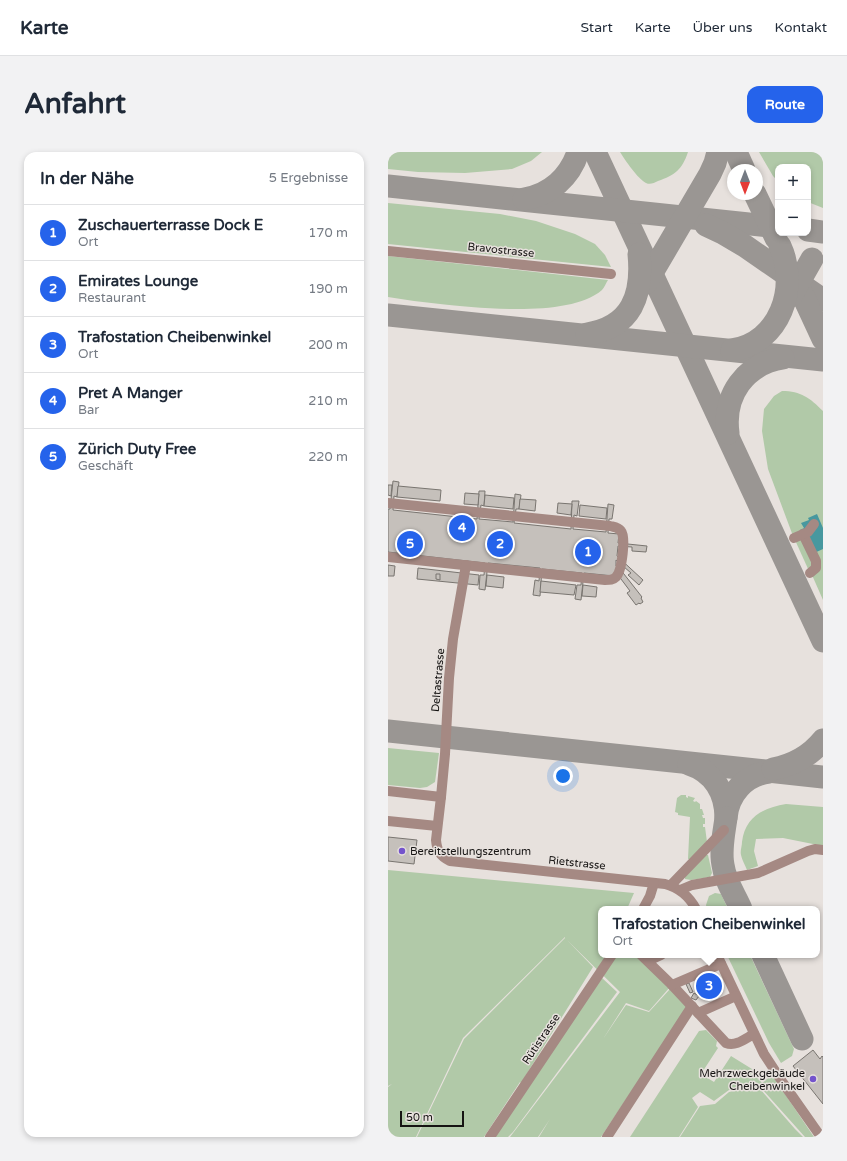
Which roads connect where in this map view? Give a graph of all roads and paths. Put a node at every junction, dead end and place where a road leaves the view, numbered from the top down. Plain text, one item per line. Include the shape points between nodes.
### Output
1 (388, 250) edge
2 (611, 274) dead end
3 (388, 503) edge
4 (814, 524) dead end
5 (388, 557) edge
6 (466, 565) junction
7 (810, 573) dead end
8 (388, 791) edge
9 (441, 797) junction
10 (388, 820) edge
11 (437, 826) junction
12 (724, 830) dead end
13 (823, 850) edge
14 (654, 882) junction
15 (676, 888) junction
16 (645, 906) edge
17 (694, 906) edge
18 (610, 958) edge
19 (644, 958) edge
20 (719, 959) edge
21 (672, 986) junction
22 (736, 996) junction
23 (695, 1009) junction
24 (754, 1034) junction
25 (821, 1135) edge
26 (490, 1137) edge
27 (607, 1137) edge

1 - 2 lane, Bravostrasse
3 - 6 lane via 610,526 617,528 623,536 621,569 613,580
4 - 7 lane via 808,532 798,536 816,561 816,568
5 - 6 lane
6 - 9 lane, Deltastrasse via 453,639
8 - 9 lane
9 - 11 lane, Rietstrasse
10 - 11 lane
11 - 14 lane, Rietstrasse via 438,851 450,861
12 - 15 lane
13 - 15 lane via 808,851 758,873
14 - 15 lane, Rietstrasse
14 - 16 lane
15 - 17 lane via 689,898
18 - 26 lane, Rütistrasse
19 - 21 lane
20 - 21 lane
20 - 22 lane
21 - 23 lane
22 - 23 lane
22 - 24 lane
23 - 24 lane via 729,1044 736,1044
23 - 27 lane
24 - 25 lane via 783,1083

